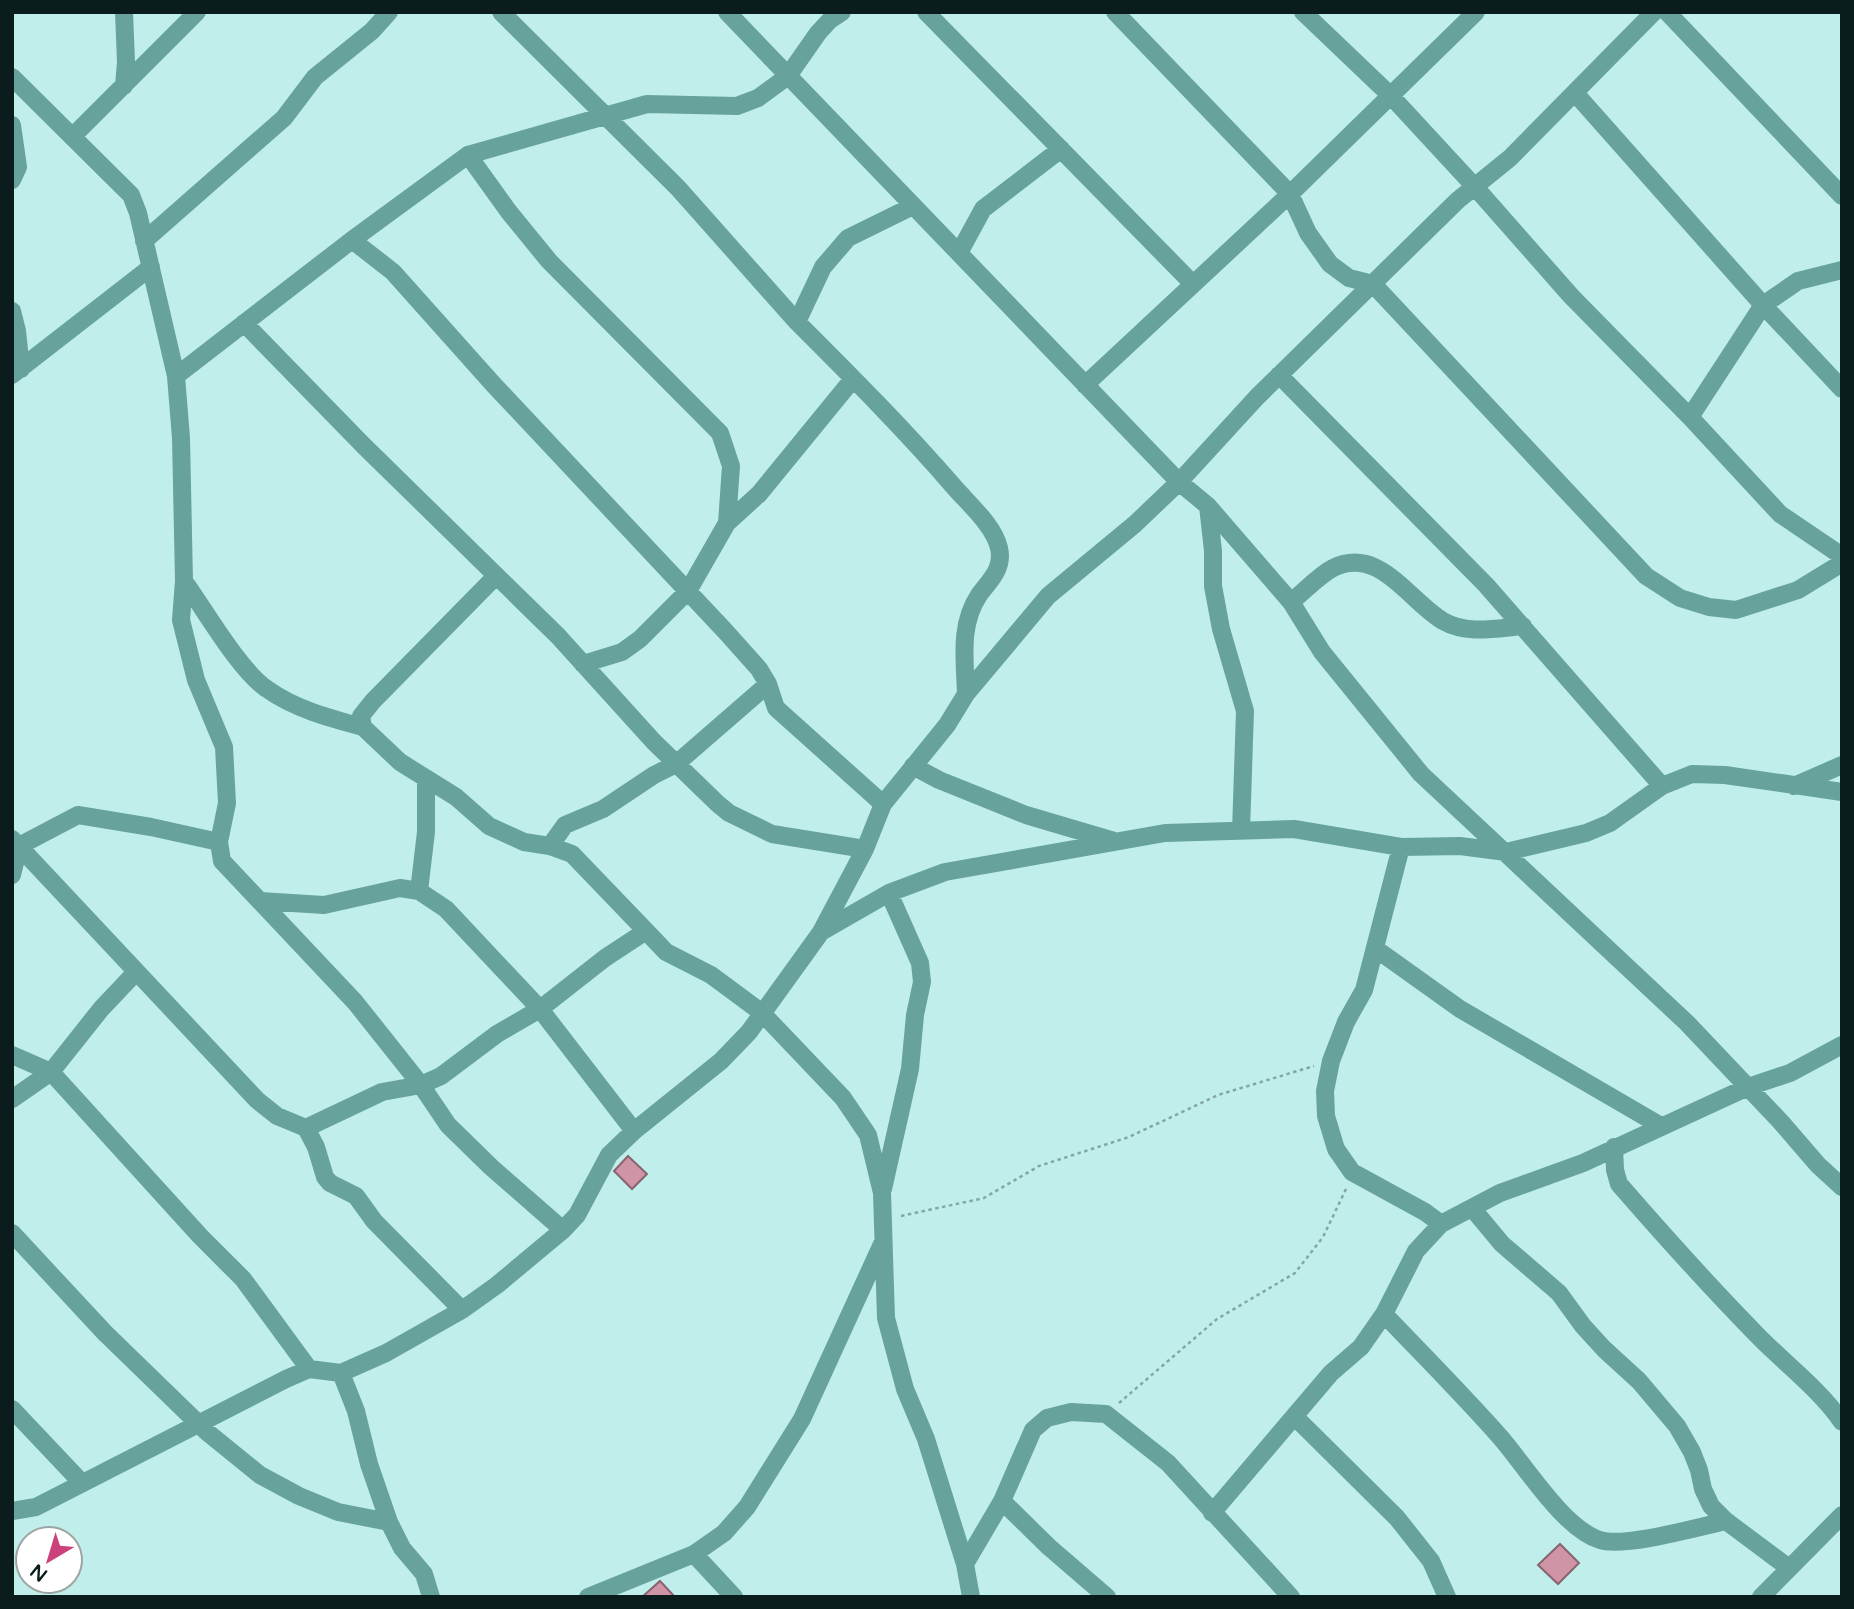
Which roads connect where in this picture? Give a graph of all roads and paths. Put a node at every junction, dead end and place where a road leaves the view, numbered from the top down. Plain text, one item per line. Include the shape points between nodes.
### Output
1 (124, 12) edge
2 (197, 12) edge
3 (389, 12) edge
4 (501, 12) edge
5 (727, 12) edge
6 (842, 12) edge
7 (926, 12) edge
8 (1115, 12) edge
9 (1303, 12) edge
10 (1476, 12) edge
11 (1654, 12) edge
12 (1667, 12) edge
13 (788, 76) junction
14 (12, 77) edge
15 (124, 86) junction
16 (1575, 93) junction
17 (1390, 95) junction
18 (607, 116) junction
19 (12, 125) edge
20 (72, 137) junction
21 (1060, 149) junction
22 (468, 155) junction
23 (12, 180) edge
24 (1475, 187) junction
25 (1290, 194) junction
26 (1842, 196) edge
27 (913, 206) junction
28 (352, 240) junction
29 (144, 241) junction
30 (959, 253) junction
31 (151, 267) junction
32 (1842, 270) edge
33 (1193, 284) junction
34 (1373, 284) junction
35 (1763, 305) junction
36 (12, 312) edge
37 (797, 322) junction
38 (244, 323) junction
39 (17, 372) edge
40 (1279, 375) junction
41 (176, 376) junction
42 (853, 379) junction
43 (1085, 385) junction
44 (1842, 389) edge
45 (1690, 416) junction
46 (1179, 482) junction
47 (1208, 506) junction
48 (727, 523) junction
49 (1842, 556) edge
50 (1842, 563) edge
51 (496, 576) junction
52 (184, 580) junction
53 (688, 591) junction
54 (1291, 602) junction
55 (1523, 626) junction
56 (583, 664) junction
57 (768, 684) junction
58 (966, 694) junction
59 (363, 727) junction
60 (676, 764) junction
61 (1842, 765) edge
62 (913, 766) junction
63 (426, 778) junction
64 (1662, 786) junction
65 (1794, 786) junction
66 (1842, 792) edge
67 (883, 804) junction
68 (1241, 831) junction
69 (219, 842) junction
70 (1117, 842) junction
71 (16, 843) edge
72 (550, 846) junction
73 (1401, 846) junction
74 (865, 849) junction
75 (1506, 852) junction
76 (12, 875) edge
77 (419, 891) junction
78 (888, 893) junction
79 (260, 901) junction
80 (646, 931) junction
81 (821, 932) junction
82 (1376, 949) junction
83 (136, 972) junction
84 (540, 1009) junction
85 (761, 1012) junction
86 (1842, 1045) edge
87 (12, 1055) edge
88 (1331, 1061) junction
89 (51, 1072) junction
90 (421, 1085) junction
91 (1748, 1087) junction
92 (12, 1099) edge
93 (1661, 1126) junction
94 (306, 1128) junction
95 (634, 1132) junction
96 (1614, 1147) junction
97 (1352, 1172) junction
98 (1842, 1187) edge
99 (882, 1193) junction
100 (1472, 1208) junction
101 (884, 1220) junction
102 (1441, 1224) junction
103 (563, 1230) junction
104 (12, 1233) edge
105 (883, 1241) junction
106 (462, 1310) junction
107 (1384, 1314) junction
108 (309, 1369) junction
109 (341, 1373) junction
110 (12, 1409) edge
111 (1106, 1414) junction
112 (1295, 1417) junction
113 (1842, 1422) edge
114 (198, 1423) junction
115 (82, 1483) junction
116 (1002, 1501) junction
117 (12, 1511) edge
118 (1212, 1513) junction
119 (1842, 1515) edge
120 (1726, 1521) junction
121 (389, 1522) junction
122 (694, 1554) junction
123 (965, 1564) junction
124 (1789, 1568) junction
125 (431, 1597) edge
126 (588, 1597) edge
127 (734, 1597) edge
128 (971, 1597) edge
129 (1107, 1597) edge
130 (1292, 1597) edge
131 (1447, 1597) edge
132 (1761, 1597) edge

1 - 15 street
2 - 15 street
3 - 29 street via 315,77 284,118
4 - 18 street
5 - 13 street
6 - 13 street via 818,33
7 - 21 street
8 - 25 street
9 - 17 street
10 - 17 street
11 - 16 street
12 - 26 street
13 - 18 street via 758,98 737,106 646,104
13 - 27 street
14 - 20 street
15 - 20 street
16 - 24 street
16 - 35 street
17 - 24 street
17 - 25 street
18 - 22 street
18 - 37 street
19 - 23 street via 18,167
20 - 29 street via 131,195
21 - 30 street via 984,209
21 - 33 street
22 - 28 street
22 - 48 street via 549,261 720,433 731,467
24 - 34 street
24 - 45 street via 1571,296
25 - 33 street
25 - 34 street via 1308,233 1330,264 1349,278
27 - 30 street
27 - 37 street via 848,238 823,268
28 - 38 street
28 - 53 street via 393,272
29 - 31 street
30 - 43 street
31 - 39 street
31 - 41 street
32 - 35 street via 1798,281
33 - 43 street
34 - 40 street
34 - 50 street via 1646,576 1679,598 1736,610 1798,590
35 - 44 street
35 - 45 street
36 - 39 street
37 - 42 street
38 - 41 street
38 - 51 street
40 - 46 street
40 - 55 street
41 - 52 street
42 - 48 street via 759,494
42 - 58 street via 971,506 999,549 992,579 968,616
43 - 46 street
45 - 49 street via 1780,514
46 - 47 street
46 - 58 street via 1126,533 1048,596
47 - 54 street
47 - 68 street via 1213,586 1245,711
48 - 53 street
51 - 56 street
51 - 59 street via 373,701 362,716
52 - 59 street via 246,671 266,689 312,713
52 - 69 street via 181,620 188,650 224,747 228,803
53 - 56 street via 631,646
53 - 57 street
54 - 55 street via 1335,567 1367,562 1444,621 1475,630
54 - 75 street via 1322,652 1413,764
55 - 64 street
56 - 60 street
57 - 60 street
57 - 67 street via 776,708
58 - 62 street
59 - 63 street via 400,762
60 - 72 street via 603,809 565,825
60 - 74 street via 729,813 772,834
61 - 65 street
62 - 67 street
62 - 70 street via 1026,815
63 - 72 street via 489,826 524,842
63 - 77 street
64 - 65 street via 1692,774
64 - 75 street via 1610,823
65 - 66 street
67 - 74 street
68 - 70 street via 1165,833
68 - 73 street via 1294,829
69 - 71 street via 78,815
69 - 79 street via 222,860
70 - 78 street via 945,872
71 - 76 street
71 - 83 street
72 - 80 street via 572,854
73 - 75 street
73 - 82 street
74 - 81 street
75 - 91 street
77 - 79 street via 400,888 324,905
77 - 84 street via 446,909
78 - 81 street
78 - 99 street via 920,963 922,982 910,1069
79 - 90 street via 355,1002
80 - 84 street
80 - 85 street via 666,952 711,975
81 - 85 street
82 - 88 street via 1364,990
82 - 93 street via 1460,1009
83 - 89 street
83 - 94 street via 257,1101
84 - 90 street
84 - 95 street
85 - 95 street via 720,1061
85 - 99 street via 843,1098 868,1135
86 - 91 street via 1790,1073
87 - 89 street
88 - 97 street via 1326,1116 1336,1149
88 - 101 path via 1218,1095 1129,1137 1039,1166 984,1198
89 - 92 street
89 - 108 street via 243,1279
90 - 94 street via 382,1092
90 - 103 street via 448,1125
91 - 93 street
91 - 98 street
93 - 96 street
94 - 106 street via 330,1183 356,1196
95 - 103 street via 609,1156 577,1215
96 - 100 street
96 - 113 street via 1619,1184 1690,1266 1828,1402
97 - 102 street
97 - 111 path via 1323,1237 1295,1273 1217,1319
99 - 101 street
100 - 102 street
100 - 120 street via 1502,1244 1559,1293 1583,1326 1677,1426 1696,1461 1711,1506
101 - 105 street
102 - 107 street via 1416,1251
103 - 106 street
104 - 114 street via 105,1334
105 - 122 street via 802,1419 747,1507 724,1533
105 - 123 street via 886,1318 892,1344
106 - 109 street
107 - 112 street via 1361,1347 1331,1373
107 - 120 street via 1582,1531 1602,1541 1623,1541
108 - 109 street
108 - 114 street
109 - 121 street
110 - 115 street
111 - 116 street via 1071,1412 1047,1418 1033,1430
111 - 118 street via 1168,1464
112 - 118 street
112 - 131 street via 1397,1518 1431,1561
114 - 115 street
114 - 121 street via 260,1475 299,1496 338,1513
115 - 117 street via 36,1507
116 - 123 street
116 - 129 street
118 - 130 street
119 - 124 street
120 - 124 street
121 - 125 street via 402,1548 424,1574
122 - 126 street
122 - 127 street
123 - 128 street
124 - 132 street

